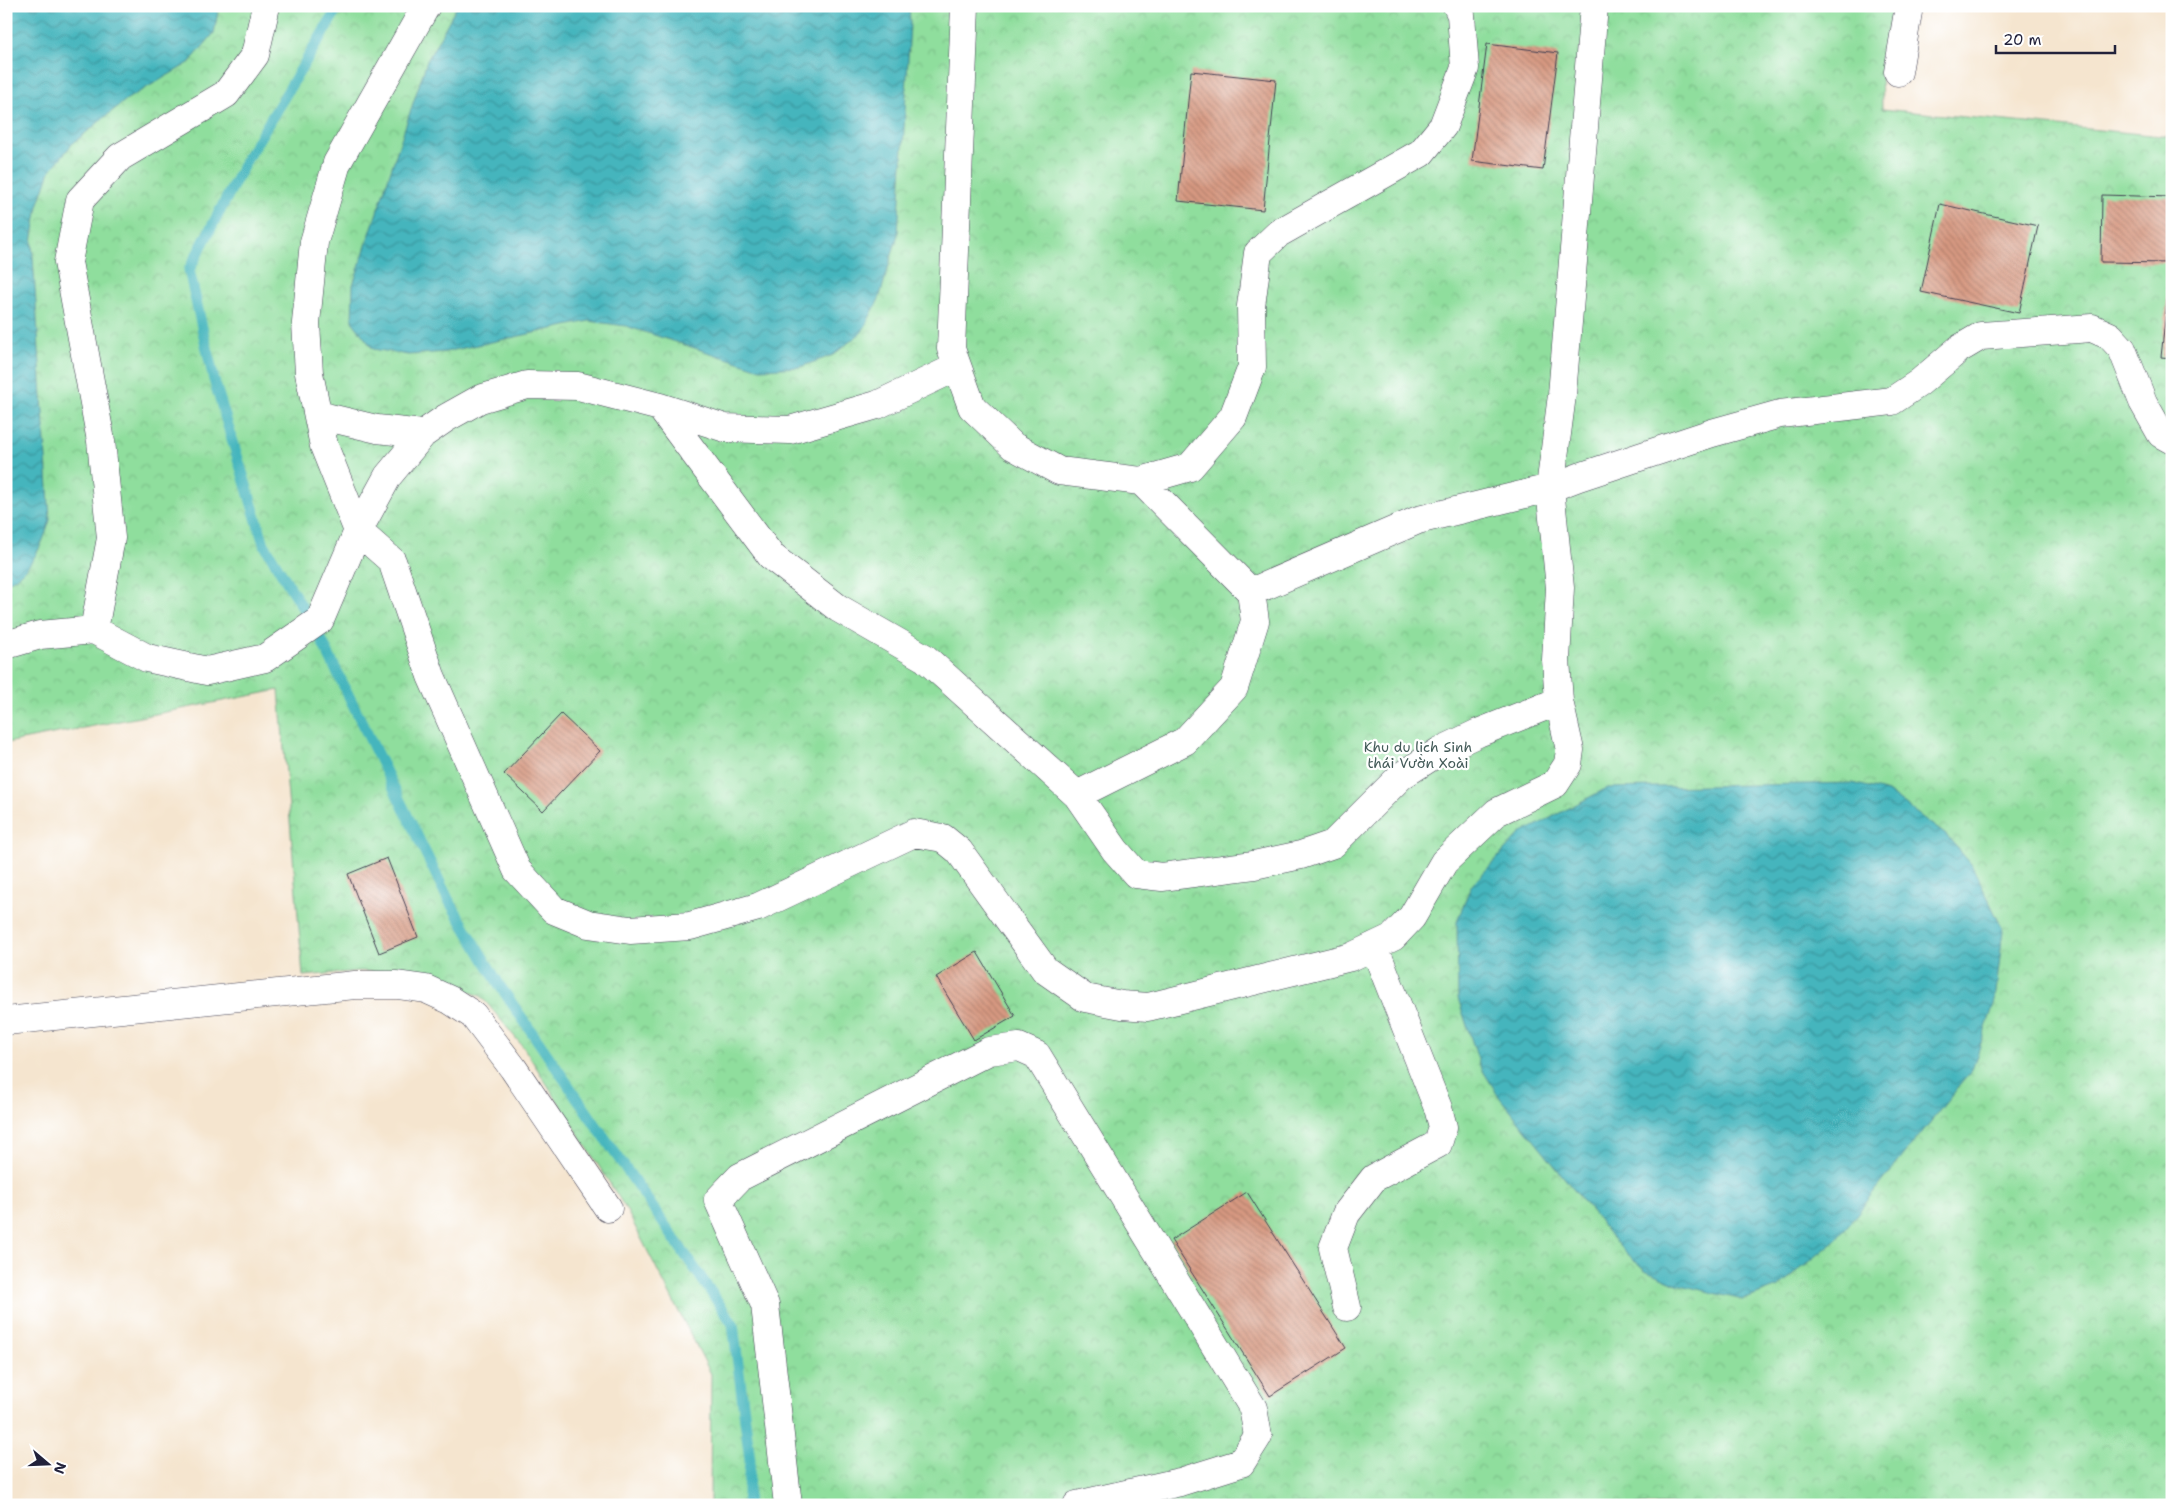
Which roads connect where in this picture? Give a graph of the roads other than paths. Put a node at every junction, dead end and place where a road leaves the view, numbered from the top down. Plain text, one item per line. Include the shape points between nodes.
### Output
1 (266, 6) edge
2 (426, 6) edge
3 (965, 6) edge
4 (1458, 6) edge
5 (1594, 6) edge
6 (1909, 6) edge
7 (1898, 72) dead end
8 (957, 366) junction
9 (660, 407) junction
10 (318, 415) junction
11 (423, 434) junction
12 (2172, 440) edge
13 (1141, 481) junction
14 (1550, 488) junction
15 (358, 531) junction
16 (1251, 592) junction
17 (94, 630) junction
18 (6, 645) edge
19 (1559, 701) junction
20 (1077, 795) junction
21 (1374, 946) junction
22 (6, 1021) edge
23 (608, 1208) dead end
24 (1347, 1306) dead end
25 (788, 1505) edge
26 (1077, 1505) edge

1 - 17 street via 255,55 226,94 120,157 80,200 68,262 101,441 111,538
2 - 10 street via 337,163 314,242 306,323 309,373
3 - 8 street via 951,350
4 - 13 street via 1465,68 1442,126 1421,153 1279,233 1258,253 1251,306 1252,367 1233,417 1190,467
5 - 14 street via 1562,395
6 - 7 street
8 - 9 street via 877,405 790,430 726,428
8 - 13 street via 972,406 1013,446 1059,471
9 - 11 street via 578,386 527,385 480,399
9 - 20 street via 771,556 838,608 925,658
10 - 11 street via 377,429
10 - 15 street via 324,446
11 - 15 street via 388,476
12 - 14 street via 2161,434 2143,402 2122,349 2110,336 2092,328 1981,336 1892,401 1780,414 1712,433
13 - 16 street
14 - 16 street via 1418,520
14 - 19 street via 1560,588 1556,660
15 - 17 street via 320,620 265,658 207,671 147,658
15 - 21 street via 392,561 431,676 517,870 554,910 588,924 630,930 690,926 758,907 914,833 943,838 959,851 1045,970 1085,998 1148,1007 1351,957
16 - 20 street via 1255,621 1234,688 1185,741
17 - 18 street via 40,635
19 - 20 street via 1440,751 1401,776 1333,844 1301,856 1162,877 1136,874
19 - 21 street via 1570,750 1568,764 1555,784 1497,812 1444,862 1412,917 1393,937
21 - 24 street via 1443,1127 1438,1144 1374,1178 1346,1214 1333,1248
22 - 23 street via 355,985 426,989 473,1015
25 - 26 street via 765,1305 718,1200 740,1177 989,1051 1019,1047 1037,1055 1253,1408 1258,1436 1241,1463 1180,1482

